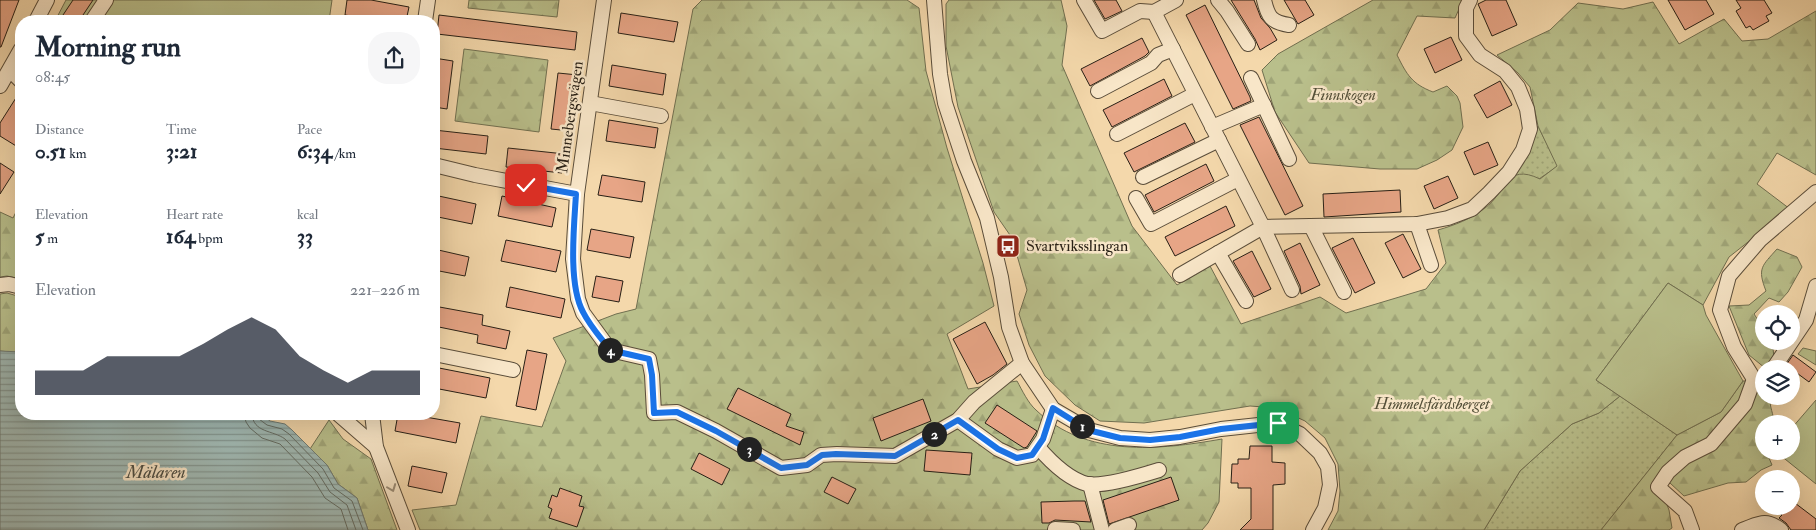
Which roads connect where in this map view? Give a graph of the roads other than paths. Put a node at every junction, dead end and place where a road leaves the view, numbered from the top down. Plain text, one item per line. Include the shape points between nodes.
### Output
1 (47, 0) edge
2 (106, 0) edge
3 (428, 0) edge
4 (604, 0) edge
5 (934, 0) edge
6 (1084, 0) edge
7 (1176, 0) edge
8 (1218, 0) edge
9 (1264, 0) edge
10 (1470, 0) edge
11 (1143, 8) edge
12 (39, 15) edge
13 (96, 15) edge
14 (426, 15) edge
15 (1289, 25) dead end
16 (1248, 44) dead end
17 (1173, 49) junction
18 (15, 60) edge
19 (10, 70) junction
20 (15, 75) edge
21 (1251, 78) dead end
22 (0, 86) edge
23 (1098, 91) dead end
24 (1195, 94) junction
25 (590, 103) junction
26 (1264, 105) junction
27 (661, 116) dead end
28 (1212, 128) junction
29 (1117, 134) dead end
30 (1219, 140) junction
31 (1289, 158) dead end
32 (440, 166) edge
33 (1142, 177) dead end
34 (1238, 179) junction
35 (1816, 193) edge
36 (576, 194) junction
37 (1136, 198) dead end
38 (1417, 224) junction
39 (1311, 226) junction
40 (1263, 227) junction
41 (1218, 253) junction
42 (1431, 265) dead end
43 (1180, 275) dead end
44 (0, 285) edge
45 (15, 286) edge
46 (1816, 286) edge
47 (1292, 290) dead end
48 (1344, 292) dead end
49 (1246, 301) dead end
50 (440, 355) edge
51 (1779, 360) edge
52 (1022, 363) junction
53 (513, 370) dead end
54 (1755, 372) edge
55 (1755, 385) edge
56 (1053, 408) junction
57 (346, 420) edge
58 (373, 420) edge
59 (958, 420) junction
60 (376, 447) junction
61 (1038, 447) junction
62 (1159, 470) dead end
63 (1090, 484) junction
64 (1129, 525) dead end
65 (1055, 529) dead end
66 (408, 530) edge
67 (1073, 530) edge
68 (1102, 530) edge
69 (1115, 530) edge
70 (1313, 530) edge
71 (1692, 530) edge
72 (1742, 530) edge
73 (1781, 530) edge

1 - 12 street
2 - 13 street
3 - 14 street
4 - 25 street, Minnebergsvägen
5 - 52 street via 940,74 946,103 986,218 1009,327
6 - 11 street via 1102,31
7 - 11 street
8 - 16 street
9 - 15 street via 1269,17 1278,24
10 - 38 street via 1466,8 1466,36 1480,55 1506,72 1518,88 1527,109 1530,129 1523,150 1509,172 1472,209
11 - 17 street
17 - 23 street
17 - 24 street
18 - 19 street
19 - 20 street
19 - 22 street
21 - 26 street
24 - 28 street
24 - 29 street
25 - 27 street
25 - 36 street, Minnebergsvägen
26 - 28 street
26 - 31 street
28 - 30 street
30 - 33 street
30 - 34 street
32 - 36 street
34 - 37 street via 1150,224
34 - 40 street
35 - 54 street via 1760,240 1729,276 1720,310 1734,347
36 - 59 street, Minnebergsvägen via 573,259 578,299 583,313 610,350 649,359 654,413 677,412 781,468 807,465 822,455 895,456
38 - 39 street
38 - 42 street
39 - 40 street
39 - 48 street
40 - 41 street
40 - 47 street
41 - 43 street
41 - 49 street
44 - 45 street
46 - 51 street via 1806,320
50 - 53 street
52 - 56 street
52 - 59 street via 974,402
55 - 71 street via 1745,404 1711,444 1685,457 1668,472 1658,487 1685,510
56 - 61 street
56 - 70 street via 1088,430 1120,438 1150,440 1278,423 1300,434 1320,453 1328,467 1330,485 1325,508
57 - 60 street
58 - 60 street
59 - 61 street via 998,449 1017,458 1032,455
60 -> 66 street
61 - 63 street via 1052,463 1080,482
62 - 63 street via 1134,478
63 - 68 street
64 - 69 street
65 - 67 street
72 - 73 street via 1764,522

